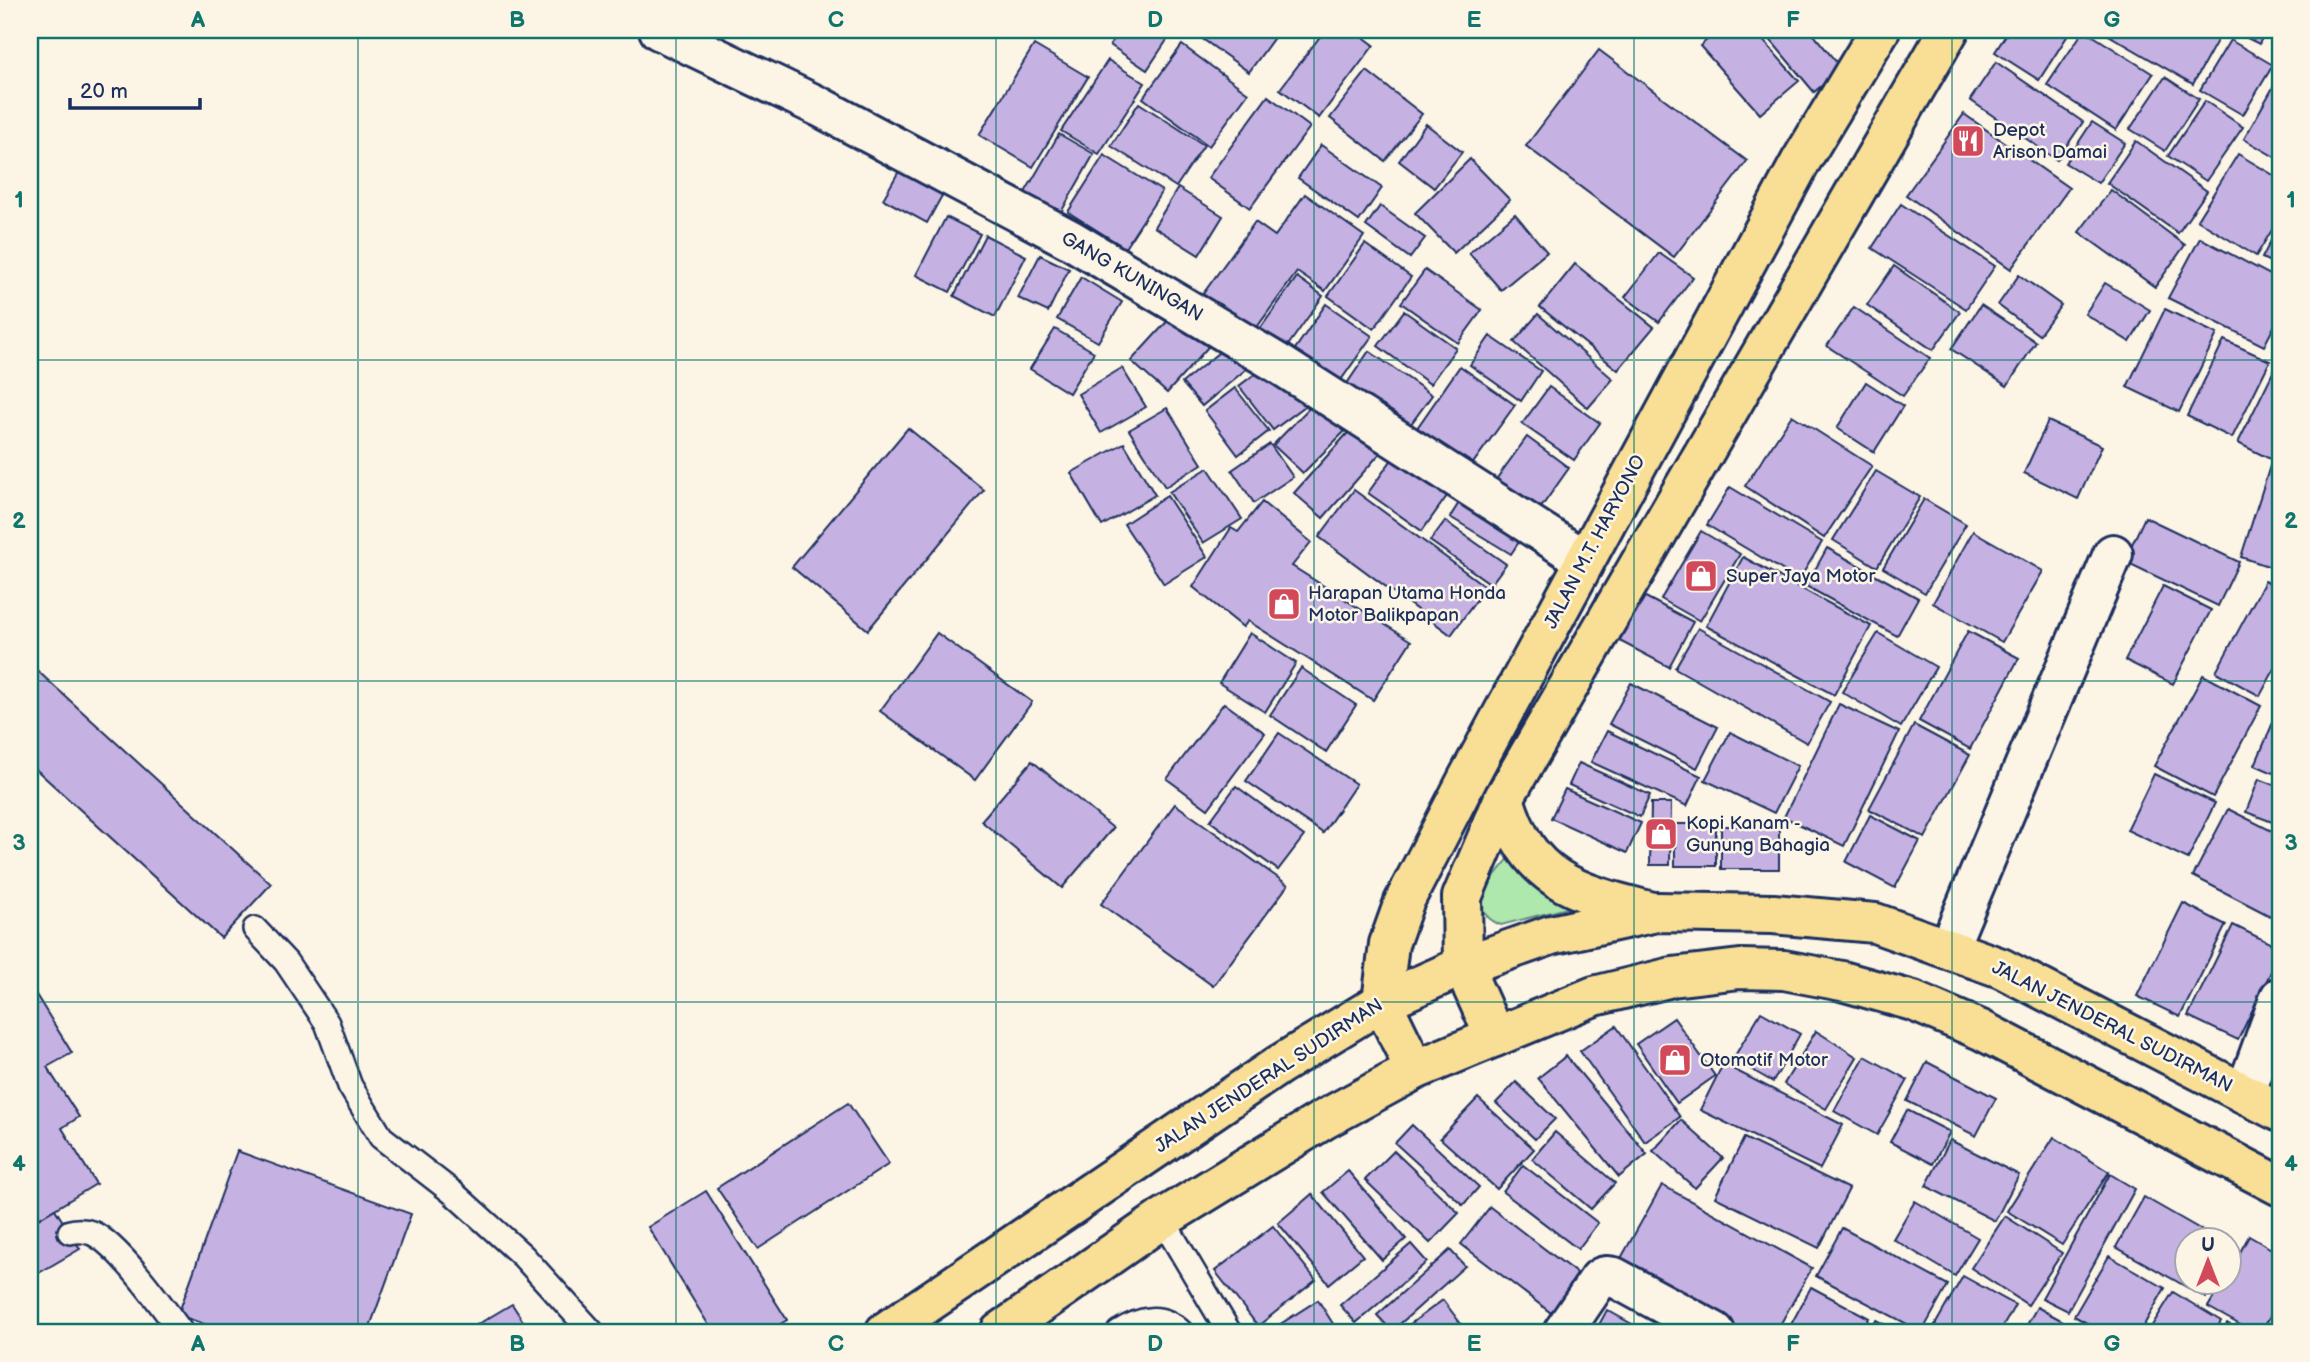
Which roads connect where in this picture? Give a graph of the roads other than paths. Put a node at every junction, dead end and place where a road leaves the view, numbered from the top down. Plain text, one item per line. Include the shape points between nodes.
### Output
1 (659, 30) edge
2 (1880, 30) edge
3 (1949, 30) edge
4 (2113, 554) dead end
5 (1585, 560) junction
6 (1504, 798) junction
7 (1657, 912) junction
8 (255, 929) dead end
9 (1948, 950) junction
10 (1463, 966) junction
11 (2280, 998) edge
12 (1382, 1002) junction
13 (1495, 1037) junction
14 (1415, 1070) junction
15 (2245, 1094) junction
16 (2280, 1112) edge
17 (2280, 1186) edge
18 (1162, 1219) junction
19 (70, 1232) dead end
20 (181, 1332) edge
21 (592, 1332) edge
22 (885, 1332) edge
23 (1000, 1332) edge
24 (1119, 1332) edge
25 (1181, 1332) edge
26 (1229, 1332) edge
27 (1563, 1332) edge
28 (1715, 1332) edge

1 - 5 street, GANG KUNINGAN via 820,107 1071,240 1279,364
2 - 5 main road, JALAN M.T. HARYONO via 1801,161
3 - 6 main road
4 - 9 street
5 - 12 main road, JALAN M.T. HARYONO via 1405,902 1389,944
6 - 7 main road via 1512,826 1544,869 1581,892
6 - 10 main road via 1462,897
7 - 9 main road, JALAN JENDERAL SUDIRMAN via 1773,914 1875,923
7 - 10 main road, JALAN JENDERAL SUDIRMAN via 1551,934
8 - 21 lane via 286,962 327,1023 350,1086 381,1137 523,1256
9 - 15 main road, JALAN JENDERAL SUDIRMAN via 2001,968
10 - 12 main road, JALAN JENDERAL SUDIRMAN
10 - 13 main road
11 - 15 street
12 - 14 main road
12 - 22 main road, JALAN JENDERAL SUDIRMAN via 1279,1065
13 - 14 main road
13 - 17 main road via 1594,996 1672,976 1784,970 1913,1001 1980,1030
14 - 18 main road via 1323,1120
15 - 16 main road, JALAN JENDERAL SUDIRMAN
18 - 23 main road
18 - 26 lane
19 - 20 lane via 85,1231 104,1241
24 - 25 lane via 1154,1318
27 - 28 street via 1600,1278 1606,1276

